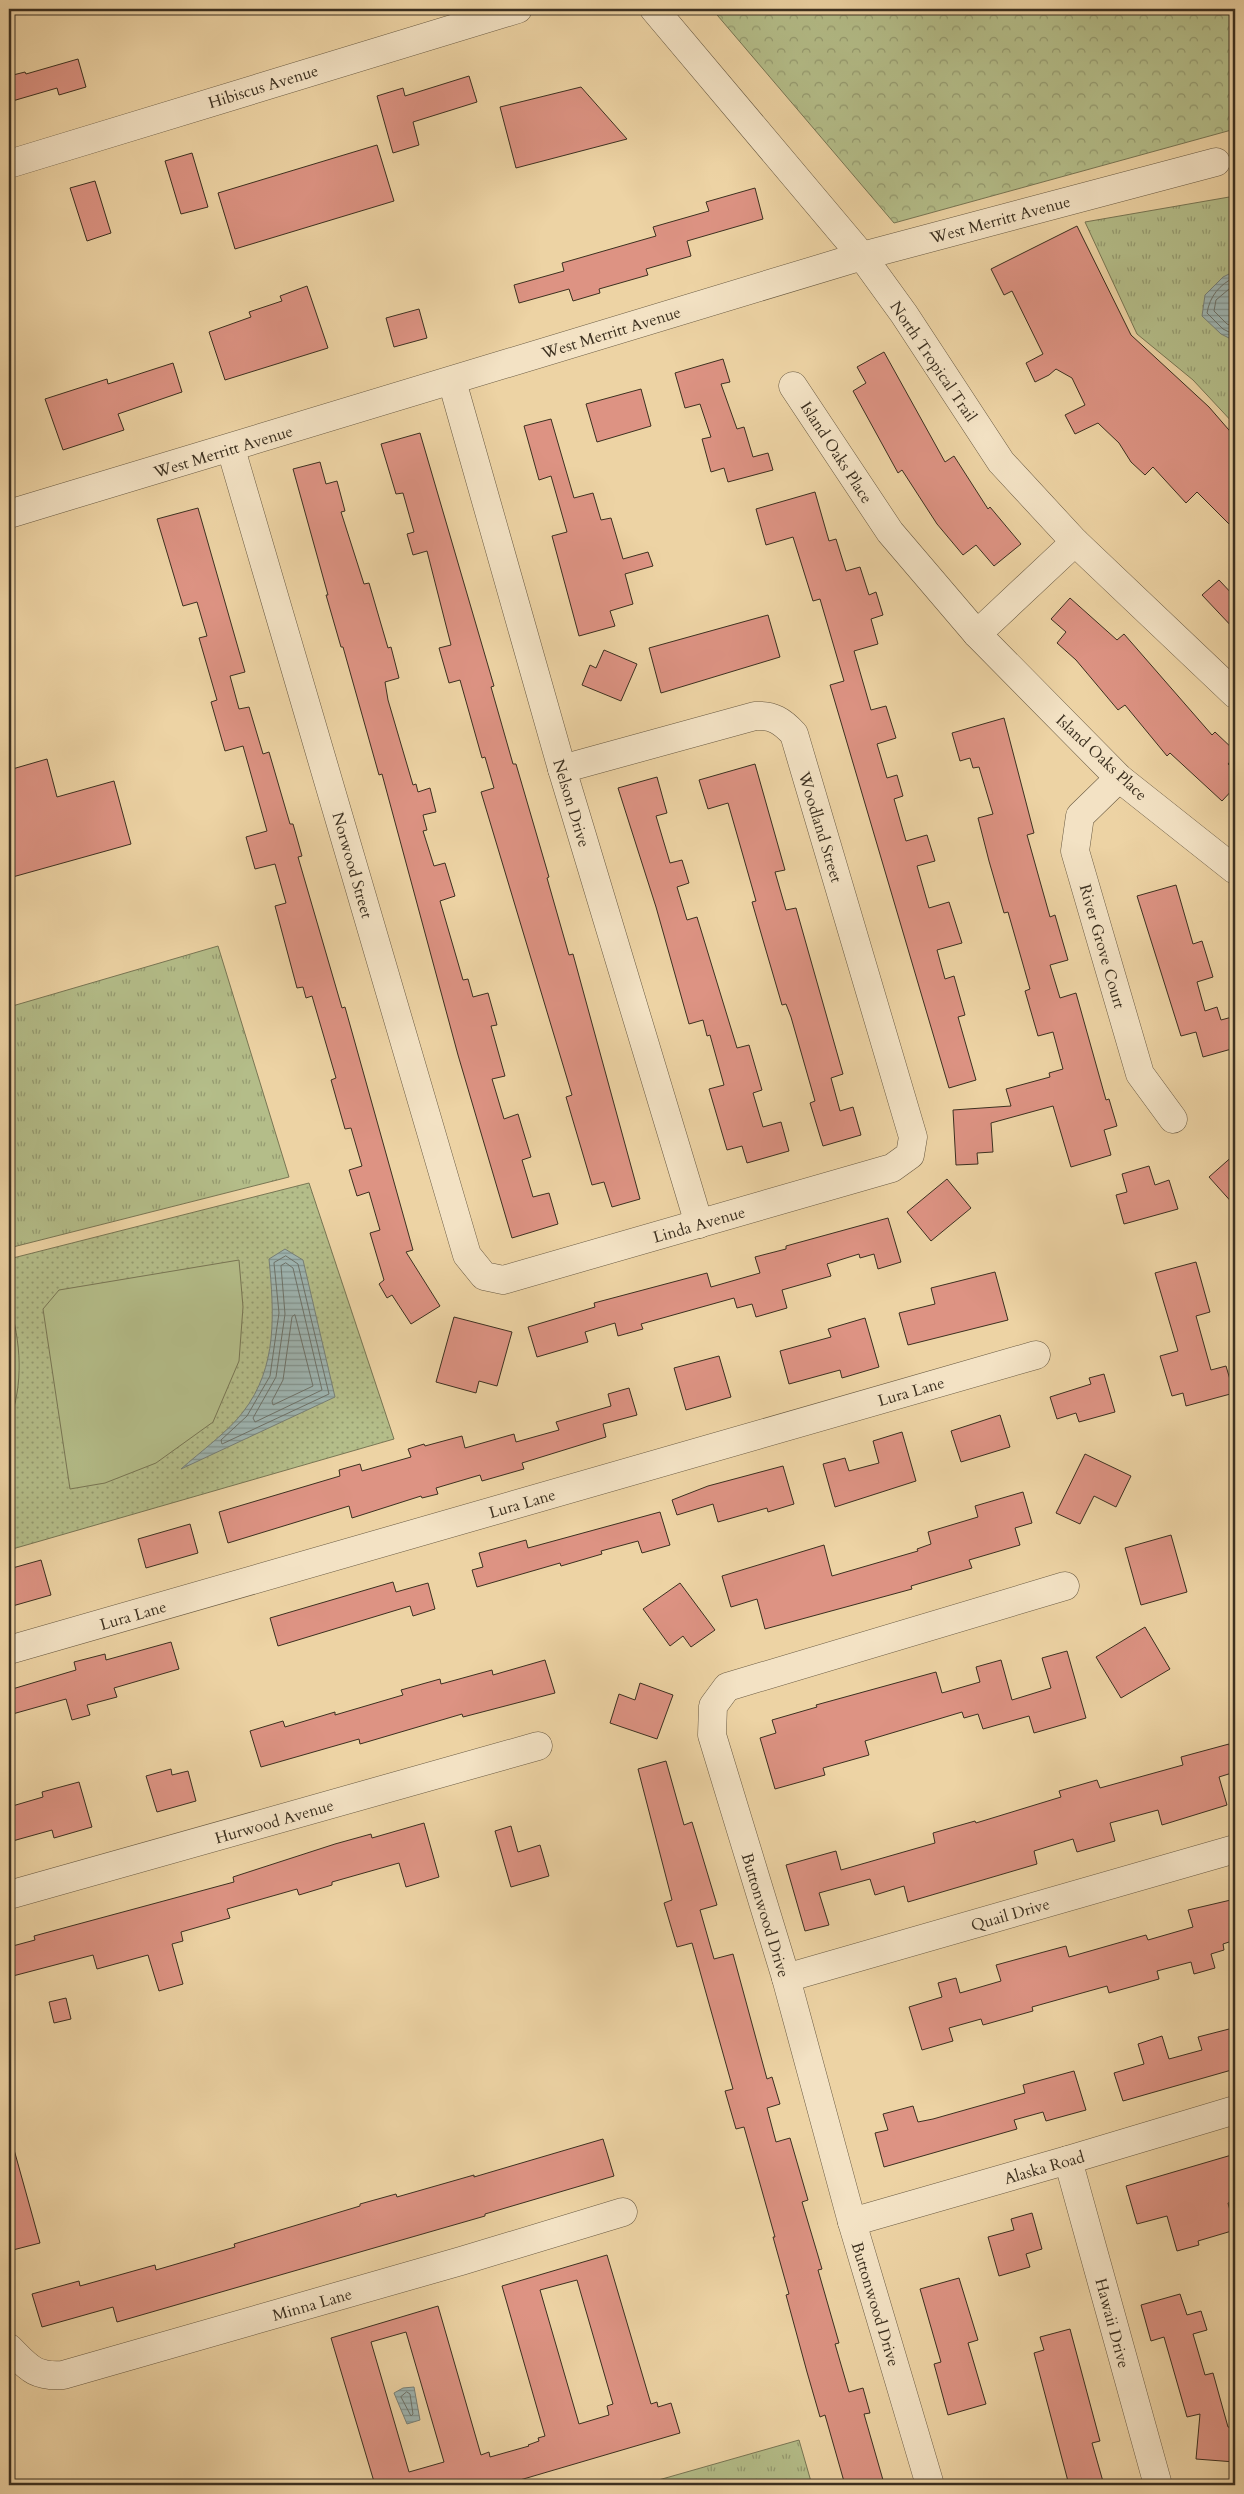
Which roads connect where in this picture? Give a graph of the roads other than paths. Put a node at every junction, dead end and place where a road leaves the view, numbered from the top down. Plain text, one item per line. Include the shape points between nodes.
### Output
1 (518, 9) edge
2 (654, 9) edge
3 (1216, 162) dead end
4 (9, 164) edge
5 (828, 217) junction
6 (862, 256) junction
7 (794, 277) junction
8 (452, 381) junction
9 (793, 386) dead end
10 (231, 449) junction
11 (9, 514) edge
12 (1075, 542) junction
13 (977, 634) junction
14 (1235, 694) edge
15 (562, 769) junction
16 (1119, 778) junction
17 (1235, 870) edge
18 (1173, 1119) dead end
19 (910, 1155) joint
20 (698, 1224) junction
21 (484, 1276) joint
22 (1036, 1355) dead end
23 (1066, 1586) dead end
24 (9, 1650) edge
25 (538, 1746) dead end
26 (1235, 1849) edge
27 (9, 1895) edge
28 (786, 1978) junction
29 (1235, 2110) edge
30 (1068, 2160) junction
31 (622, 2212) dead end
32 (852, 2222) junction
33 (9, 2348) edge
34 (930, 2485) edge
35 (1158, 2485) edge

1 - 4 street, Hibiscus Avenue
2 - 5 street, North Tropical Trail
3 - 6 street, West Merritt Avenue
5 - 6 street, North Tropical Trail
5 - 7 street via 826,247
6 - 7 street, West Merritt Avenue
6 - 12 street, North Tropical Trail via 1001,462
7 - 8 street, West Merritt Avenue
8 - 10 street, West Merritt Avenue
8 - 15 street, Nelson Drive
9 - 13 street, Island Oaks Place via 890,532
10 - 11 street, West Merritt Avenue
10 - 21 street, Norwood Street via 467,1255
12 - 13 street
12 - 14 street, North Tropical Trail
13 - 16 street, Island Oaks Place
15 - 19 street, Woodland Street via 755,716 770,715 794,734 913,1137
15 - 20 street, Nelson Drive
16 - 17 street, Island Oaks Place
16 - 18 street, River Grove Court via 1080,816 1075,851 1140,1074
19 - 20 street, Linda Avenue via 892,1168
20 - 21 street, Linda Avenue via 503,1280
22 - 24 street, Lura Lane
23 - 28 street, Buttonwood Drive via 728,1687 713,1706 712,1735
25 - 27 street, Hurwood Avenue
26 - 28 street, Quail Drive
28 - 32 street, Buttonwood Drive
29 - 30 street, Alaska Road
30 - 32 street, Alaska Road
30 - 35 street, Hawaii Drive
31 - 33 street, Minna Lane via 63,2375 44,2377 29,2368
32 - 34 street, Buttonwood Drive

